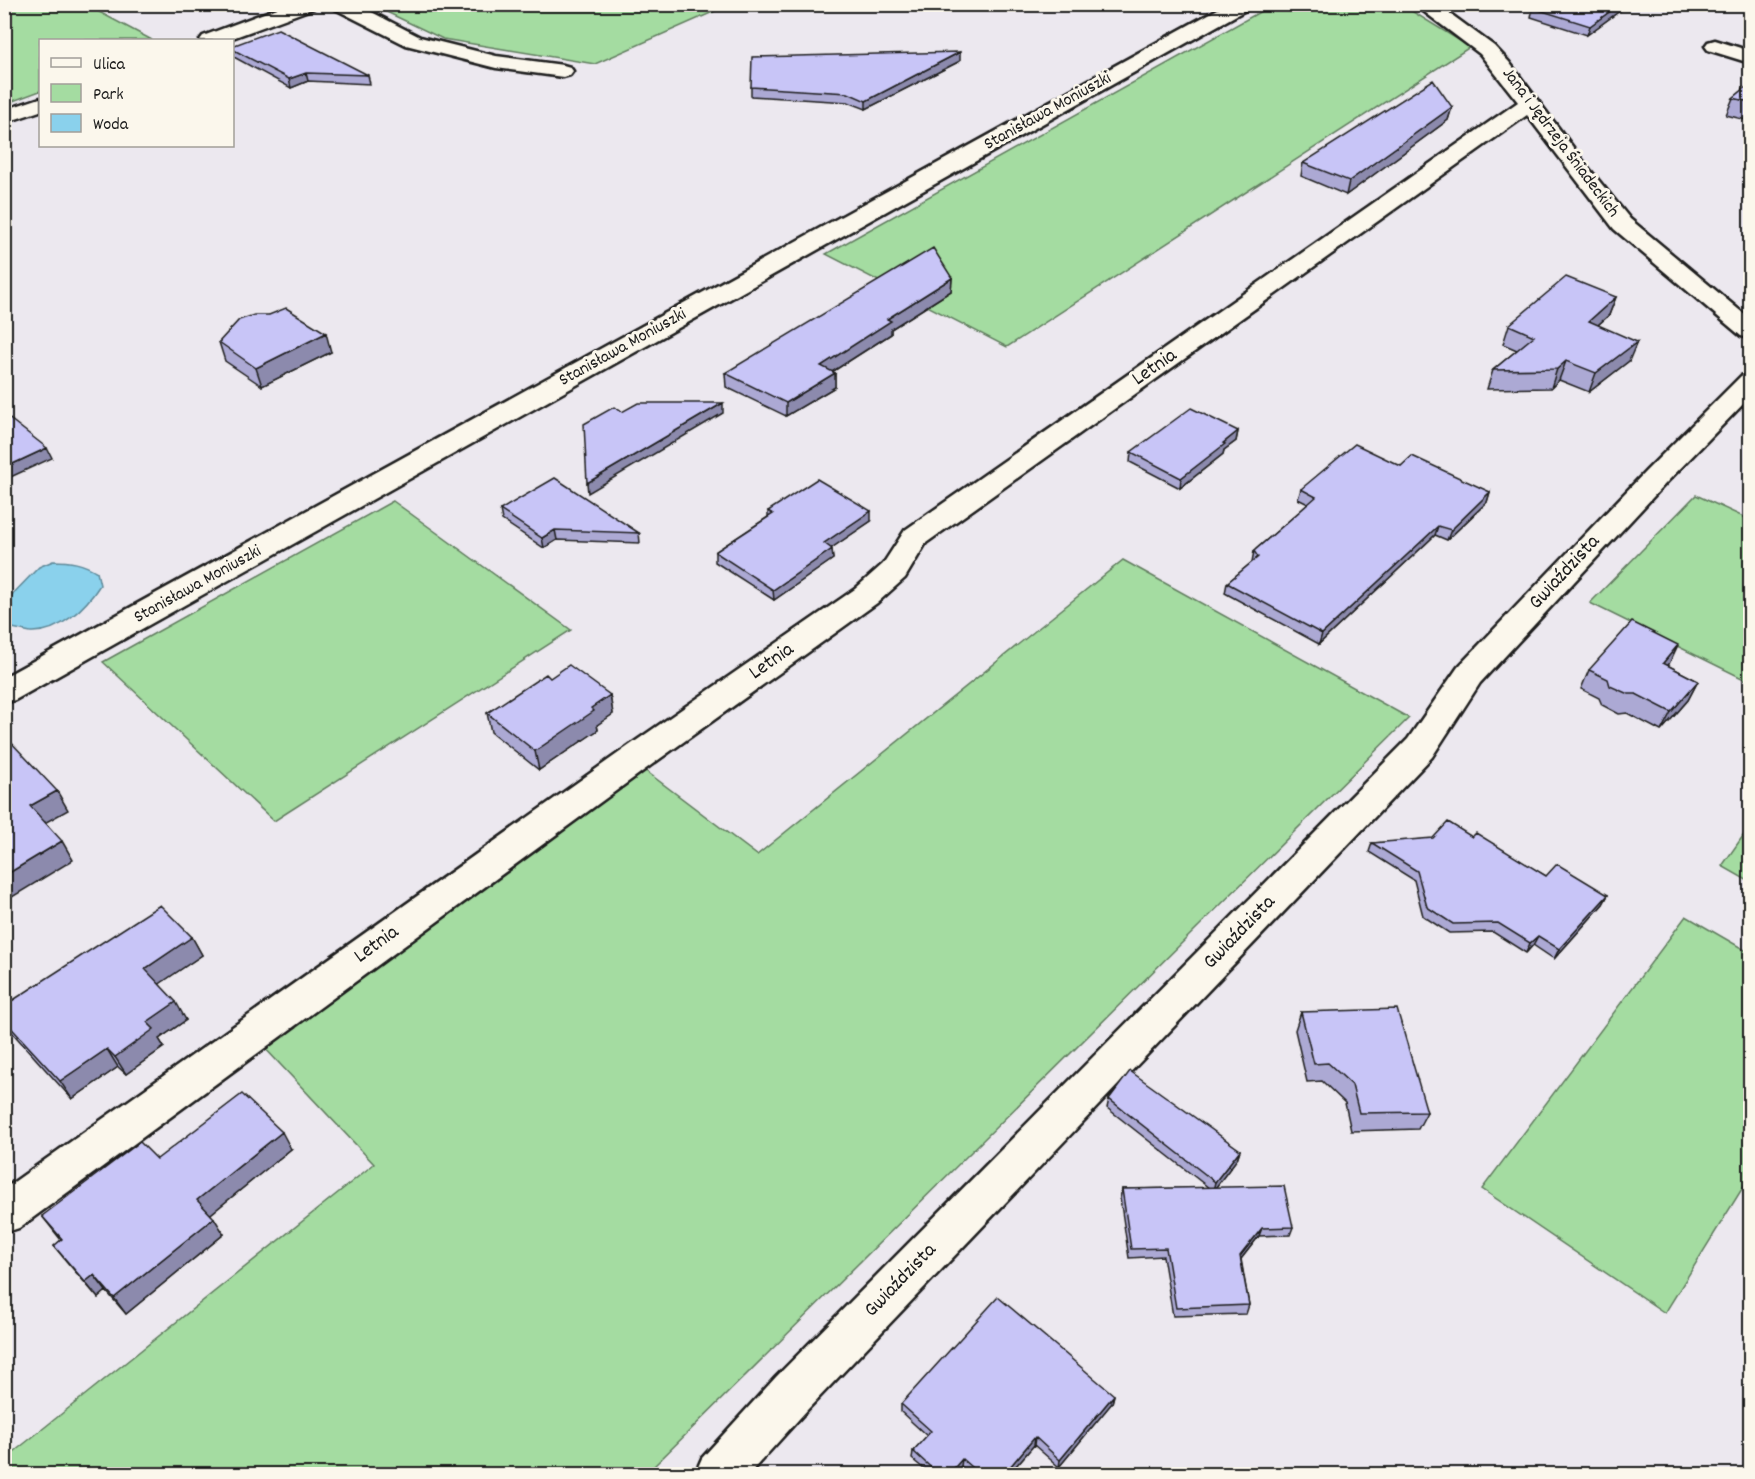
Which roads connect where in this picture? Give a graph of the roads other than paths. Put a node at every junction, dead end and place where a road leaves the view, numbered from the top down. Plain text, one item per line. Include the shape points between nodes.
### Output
1 (307, 4) edge
2 (340, 4) edge
3 (1242, 4) edge
4 (1423, 4) edge
5 (213, 39) edge
6 (1715, 46) dead end
7 (1750, 57) edge
8 (563, 71) dead end
9 (1530, 103) junction
10 (39, 104) edge
11 (4, 117) edge
12 (1750, 331) edge
13 (1750, 382) edge
14 (4, 692) edge
15 (4, 1214) edge
16 (718, 1474) edge

1 - 5 street
2 - 8 street via 413,41 496,62
3 - 14 street, Stanisława Moniuszki
4 - 9 street, Jana i Jędrzeja Śniadeckich via 1487,50
6 - 7 street
9 - 12 street, Jana i Jędrzeja Śniadeckich via 1622,224
9 - 15 street, Letnia via 915,537 894,571 866,596
10 - 11 street
13 - 16 street, Gwiaździsta via 1469,675 1420,748

